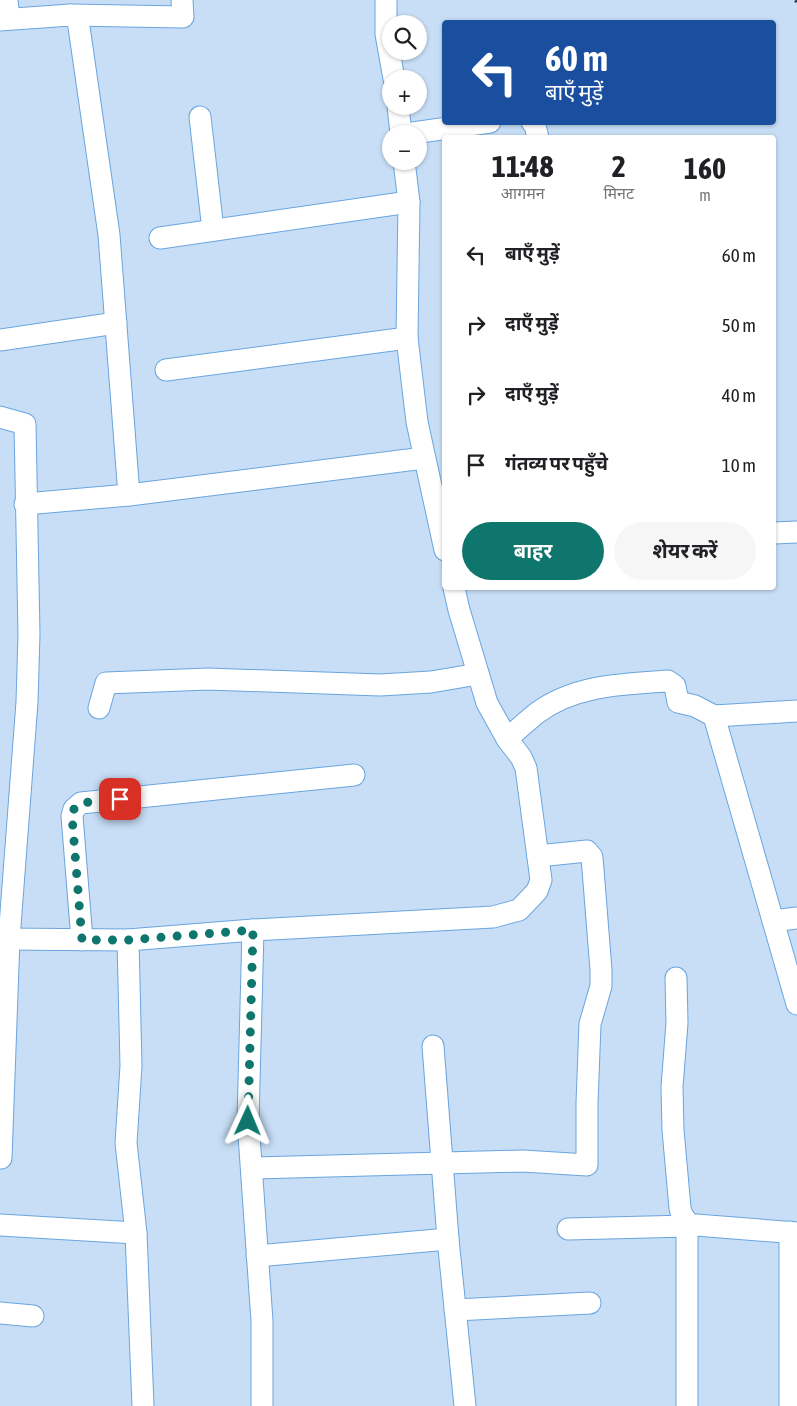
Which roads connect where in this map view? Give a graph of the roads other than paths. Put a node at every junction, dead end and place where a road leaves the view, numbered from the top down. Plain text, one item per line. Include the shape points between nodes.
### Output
1 (182, 0) edge
2 (386, 0) edge
3 (5, 13) edge
4 (70, 15) junction
5 (392, 70) edge
6 (200, 117) dead end
7 (469, 125) edge
8 (427, 131) edge
9 (405, 170) edge
10 (409, 202) junction
11 (213, 230) junction
12 (160, 238) dead end
13 (116, 324) junction
14 (407, 338) junction
15 (0, 340) edge
16 (166, 370) dead end
17 (0, 417) edge
18 (424, 458) junction
19 (129, 495) junction
20 (25, 504) junction
21 (797, 532) edge
22 (776, 533) edge
23 (442, 537) edge
24 (454, 590) edge
25 (478, 674) junction
26 (99, 708) dead end
27 (797, 711) edge
28 (714, 716) junction
29 (508, 739) junction
30 (354, 775) dead end
31 (538, 856) junction
32 (797, 918) edge
33 (773, 921) junction
34 (253, 930) junction
35 (4, 939) edge
36 (82, 940) junction
37 (128, 940) junction
38 (676, 978) dead end
39 (797, 1004) edge
40 (433, 1046) dead end
41 (1, 1158) edge
42 (442, 1164) junction
43 (252, 1168) junction
44 (0, 1225) edge
45 (689, 1229) junction
46 (568, 1230) dead end
47 (793, 1232) edge
48 (136, 1233) junction
49 (448, 1239) junction
50 (257, 1256) junction
51 (590, 1303) dead end
52 (455, 1310) junction
53 (0, 1313) edge
54 (33, 1316) dead end
55 (143, 1406) edge
56 (262, 1406) edge
57 (465, 1406) edge
58 (687, 1406) edge
59 (790, 1406) edge

1 - 4 street via 184,17
2 - 5 street via 386,34
3 - 4 street
4 - 13 street via 78,20 80,28 109,235
6 - 11 street
7 - 8 street
9 - 10 street
10 - 11 street
10 - 14 street
11 - 12 street
13 - 15 street
13 - 19 street
14 - 16 street
14 - 18 street via 416,422
17 - 20 street via 24,424
18 - 19 street
18 - 23 street
19 - 20 street
20 - 35 street via 29,634 27,702
21 - 22 street
24 - 25 street
25 - 26 street via 431,682 380,685 208,679 106,683
25 - 29 street via 487,703
27 - 28 street
28 - 29 street via 696,706 678,702 675,686 668,681 613,684 586,690 538,712
28 - 33 street
29 - 31 street via 526,768
30 - 36 street via 81,803 72,816
31 - 34 street via 541,880 537,890 519,910 512,913 493,917
31 - 42 street via 587,851 592,857 601,986 590,1024 587,1165 523,1161
32 - 33 street
33 - 39 street
34 - 37 street
34 - 43 street via 248,1121
35 - 36 street
35 - 41 street
36 - 37 street
37 - 48 street via 131,1066 126,1143
38 - 45 street via 673,1130 680,1208
40 - 42 street
42 - 43 street
42 - 49 street
43 - 50 street
44 - 48 street
45 - 46 street via 688,1226
45 - 47 street via 696,1225
45 - 58 street
47 - 59 street
48 - 55 street
49 - 50 street
49 - 52 street
50 - 56 street via 262,1321
51 - 52 street
52 - 57 street
53 - 54 street

